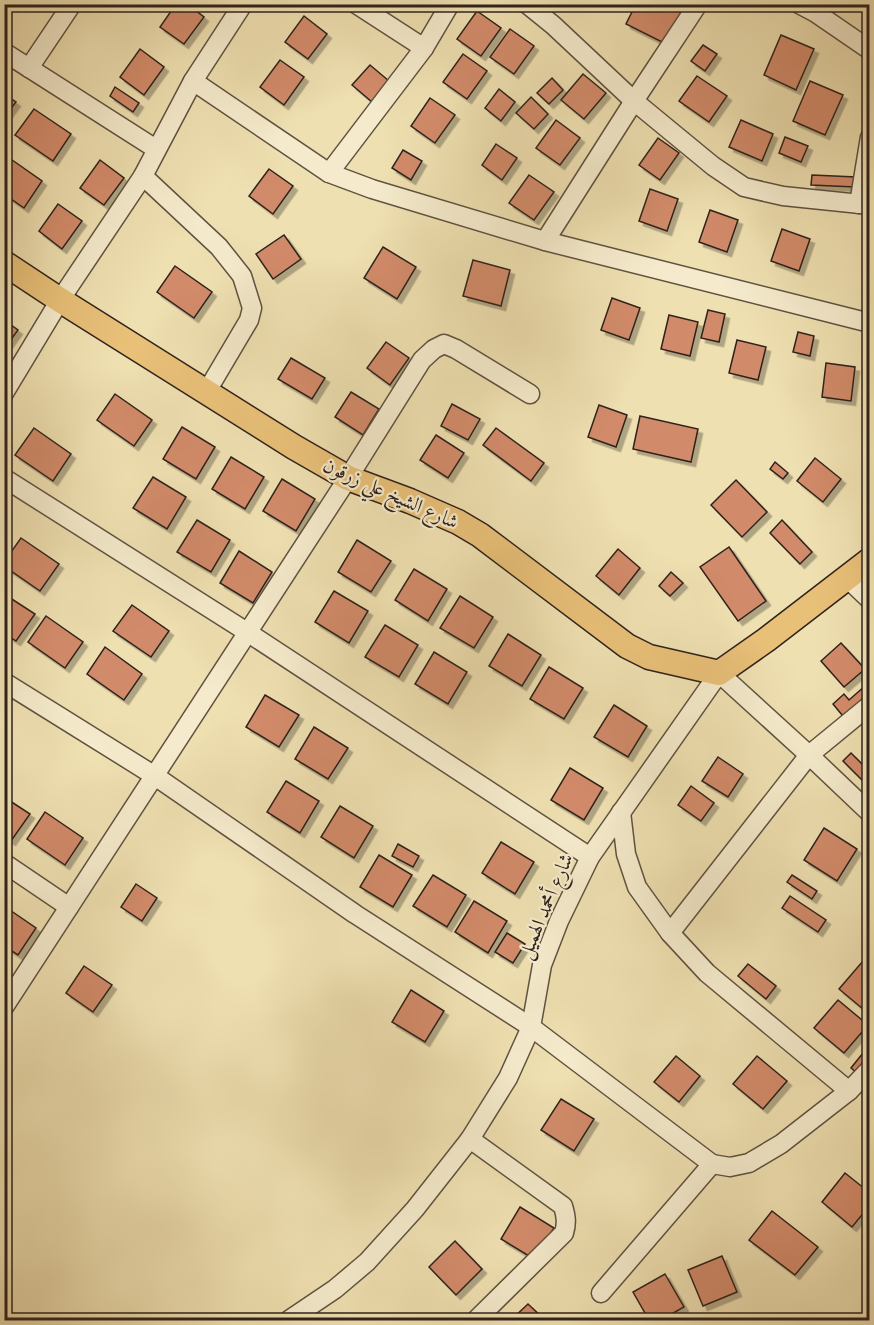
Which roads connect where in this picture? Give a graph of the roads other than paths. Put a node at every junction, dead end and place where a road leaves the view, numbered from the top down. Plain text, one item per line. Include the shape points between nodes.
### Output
1 (72, 4) edge
2 (243, 4) edge
3 (356, 4) edge
4 (450, 4) edge
5 (527, 4) edge
6 (698, 4) edge
7 (799, 4) edge
8 (818, 9) edge
9 (424, 48) junction
10 (870, 50) edge
11 (4, 52) edge
12 (29, 68) junction
13 (193, 81) junction
14 (634, 101) junction
15 (870, 137) edge
16 (156, 149) junction
17 (329, 172) junction
18 (143, 176) junction
19 (864, 204) edge
20 (545, 241) junction
21 (4, 263) edge
22 (60, 300) junction
23 (870, 323) edge
24 (207, 391) junction
25 (4, 393) edge
26 (530, 394) dead end
27 (4, 478) edge
28 (348, 478) junction
29 (870, 560) edge
30 (848, 578) junction
31 (870, 600) edge
32 (247, 632) junction
33 (720, 673) junction
34 (5, 684) edge
35 (870, 705) edge
36 (809, 755) junction
37 (155, 776) junction
38 (621, 812) junction
39 (870, 813) edge
40 (590, 857) junction
41 (4, 863) edge
42 (69, 907) junction
43 (670, 933) junction
44 (4, 1007) edge
45 (531, 1028) junction
46 (870, 1069) edge
47 (849, 1091) junction
48 (470, 1139) junction
49 (712, 1164) junction
50 (601, 1293) dead end
51 (289, 1320) edge
52 (476, 1320) edge

1 - 12 street
2 - 13 street
3 - 9 street
4 - 9 street
5 - 14 street
6 - 14 street
7 - 8 street
8 - 10 street
9 - 17 street
11 - 12 street
12 - 16 street
13 - 16 street
13 - 17 street
14 - 19 street via 744,187 783,196
14 - 20 street
15 - 19 street
16 - 18 street
17 - 20 street via 372,189
18 - 22 street
18 - 24 street via 219,247 242,276 248,293 252,308 249,320
20 - 23 street
21 - 22 main road, شارع الشيخ علي زرقون
22 - 24 main road, شارع الشيخ علي زرقون
22 - 25 street
24 - 28 main road, شارع الشيخ علي زرقون
26 - 28 street via 444,344 422,360
27 - 32 street
28 - 32 street
28 - 33 main road, شارع الشيخ علي زرقون via 410,501 480,535 627,646 649,657
29 - 30 main road
30 - 31 street
30 - 33 main road
32 - 37 street
32 - 40 street
33 - 36 street
33 - 38 street, شارع أمحمد الهميل
34 - 37 street
35 - 36 street
36 - 39 street
36 - 43 street
37 - 42 street
37 - 45 street via 355,914
38 - 40 street, شارع أمحمد الهميل
38 - 43 street via 626,854 637,887
40 - 45 street, شارع أمحمد الهميل via 542,965
41 - 42 street
42 - 44 street
43 - 47 street via 707,973
45 - 48 street, شارع أمحمد الهميل via 508,1078
45 - 49 street
46 - 47 street
47 - 49 street via 781,1144 749,1163 730,1167
48 - 51 street, شارع أمحمد الهميل via 367,1262
48 - 52 street via 563,1206 566,1216 564,1233
49 - 50 street

